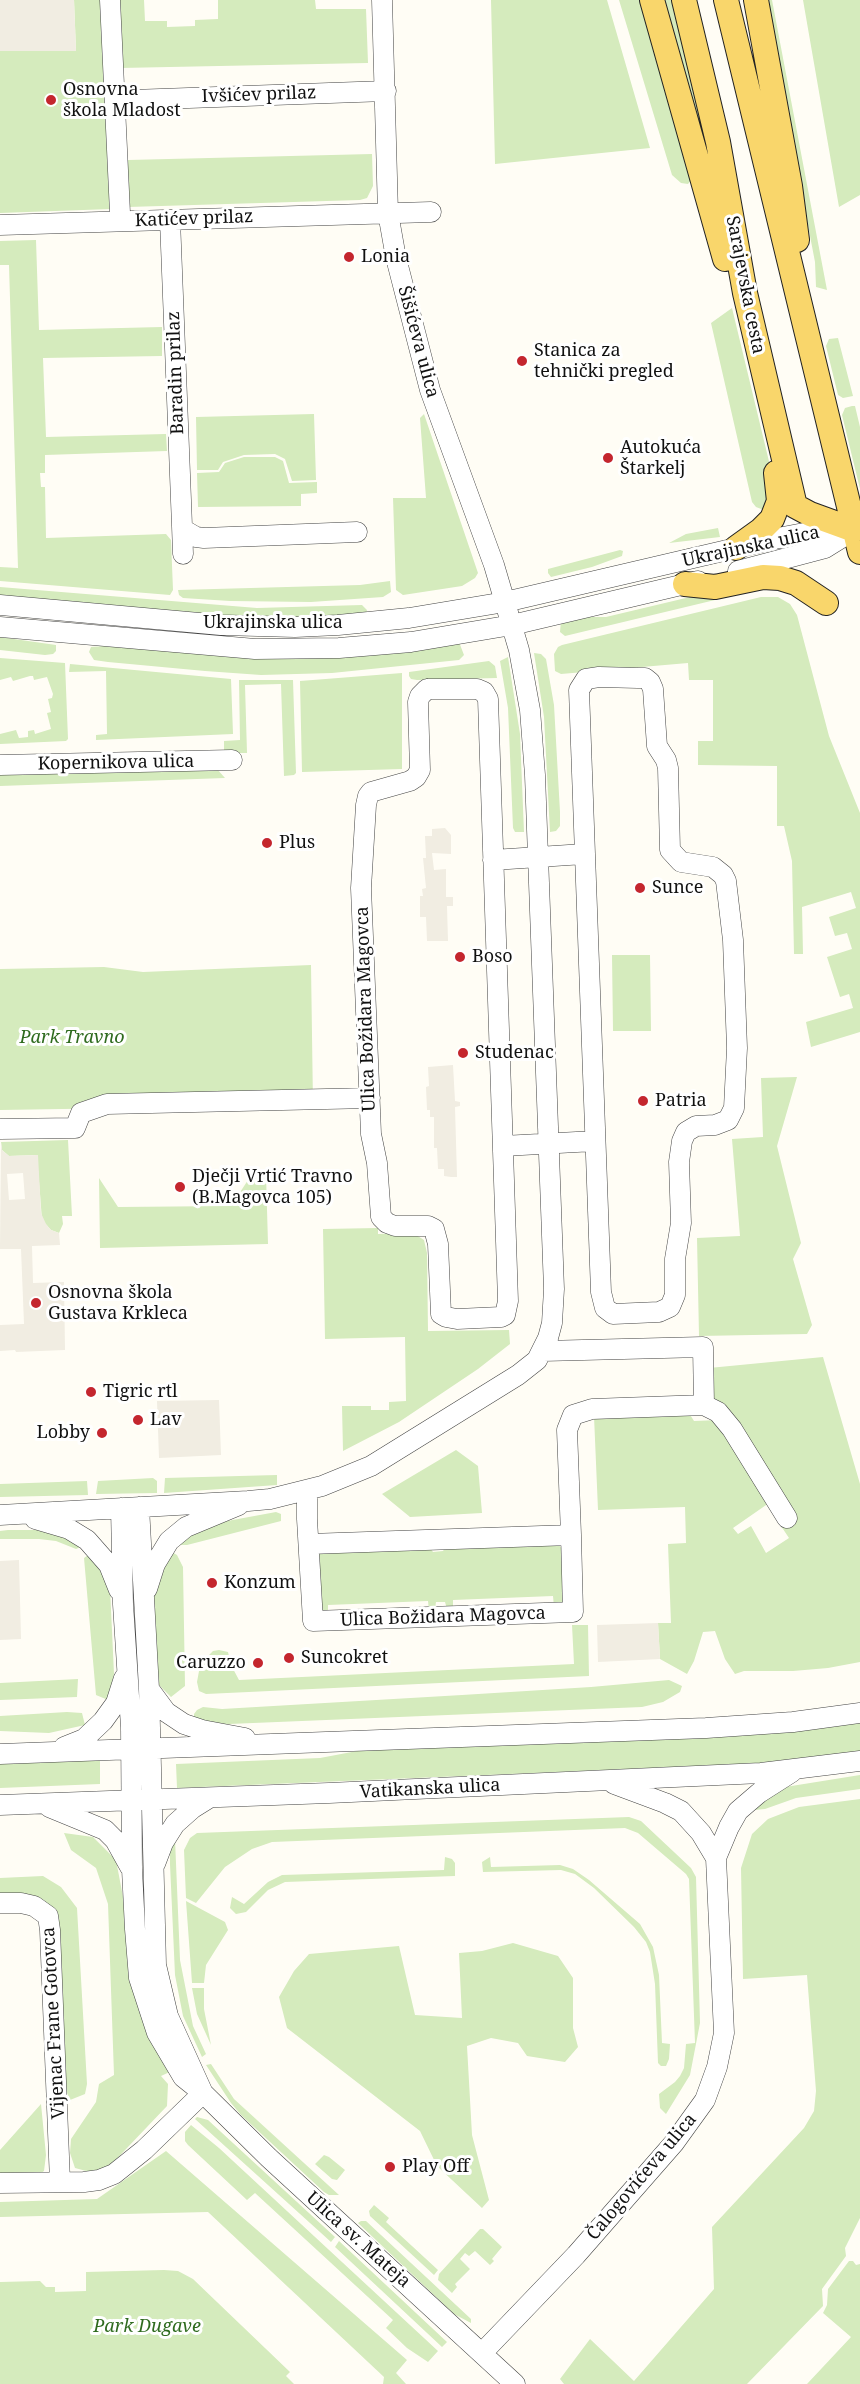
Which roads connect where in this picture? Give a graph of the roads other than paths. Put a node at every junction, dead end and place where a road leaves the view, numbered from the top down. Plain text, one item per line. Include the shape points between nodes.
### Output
1 (110, 0) edge
2 (382, 0) edge
3 (652, 0) edge
4 (684, 0) edge
5 (726, 0) edge
6 (756, 0) edge
7 (386, 91) junction
8 (132, 100) dead end
9 (431, 212) dead end
10 (120, 213) dead end
11 (388, 213) junction
12 (170, 220) junction
13 (0, 225) edge
14 (793, 278) junction
15 (753, 329) junction
16 (775, 421) junction
17 (182, 526) junction
18 (357, 532) dead end
19 (857, 541) edge
20 (736, 548) junction
21 (183, 554) dead end
22 (685, 584) junction
23 (505, 602) junction
24 (826, 603) dead end
25 (0, 605) edge
26 (512, 625) junction
27 (0, 627) edge
28 (232, 760) dead end
29 (0, 765) edge
30 (584, 854) junction
31 (538, 858) junction
32 (493, 860) junction
33 (370, 1098) junction
34 (0, 1129) edge
35 (595, 1141) junction
36 (549, 1144) junction
37 (502, 1146) junction
38 (543, 1351) junction
39 (704, 1405) junction
40 (307, 1491) junction
41 (248, 1501) junction
42 (130, 1508) junction
43 (7, 1515) edge
44 (787, 1518) dead end
45 (571, 1535) junction
46 (309, 1544) junction
47 (144, 1600) junction
48 (123, 1604) junction
49 (128, 1661) junction
50 (149, 1689) junction
51 (860, 1713) edge
52 (280, 1745) junction
53 (140, 1750) junction
54 (43, 1753) junction
55 (0, 1754) edge
56 (860, 1761) edge
57 (795, 1770) junction
58 (603, 1781) junction
59 (211, 1797) junction
60 (151, 1799) junction
61 (131, 1800) junction
62 (40, 1803) junction
63 (0, 1805) edge
64 (716, 1858) junction
65 (132, 1869) junction
66 (152, 1872) junction
67 (0, 1903) edge
68 (204, 2093) junction
69 (60, 2182) junction
70 (0, 2183) edge
71 (483, 2352) junction
72 (515, 2384) edge

1 - 10 street
2 - 7 street, Šišićeva ulica
3 - 15 main road via 737,311
4 - 15 main road, Sarajevska cesta via 718,142
5 - 14 main road
6 - 14 main road via 795,218 798,252
7 - 8 street, Ivšićev prilaz
7 - 11 street, Šišićeva ulica
9 - 11 street, Katićev prilaz
11 - 12 street, Katićev prilaz
11 - 23 street, Šišićeva ulica via 430,390
12 - 13 street, Katićev prilaz
12 - 17 street, Baradin prilaz
14 - 19 main road
15 - 16 main road, Sarajevska cesta
16 - 19 main road, Sarajevska cesta via 795,506
16 - 20 main road via 771,442 779,484 777,508 766,526
17 - 18 street via 189,534 204,538
17 - 21 street, Baradin prilaz
19 - 20 street, Ukrajinska ulica via 820,530
19 - 22 street, Ukrajinska ulica
20 - 23 street, Ukrajinska ulica
22 - 24 main road via 715,587 763,577 780,578 796,583
22 - 26 street, Ukrajinska ulica
23 - 25 street, Ukrajinska ulica via 409,618 295,627 221,625
23 - 26 street, Šišićeva ulica
26 - 27 street, Ukrajinska ulica via 411,642 294,650
26 - 31 street via 530,710
28 - 29 street, Kopernikova ulica
30 - 31 street
30 - 35 street
30 - 35 street via 580,684 593,677 645,678 653,688 657,746 668,768 670,850 681,862 714,867 723,875 734,940 734,1108 728,1120 696,1126 686,1132 682,1141 675,1295 665,1310 618,1314 604,1308
31 - 32 street
31 - 36 street
32 - 33 street, Ulica Božidara Magovca via 488,699 477,689 427,690 418,702 420,770 410,781 371,792 366,805 361,888
32 - 37 street, Ulica Božidara Magovca
33 - 34 street via 107,1104 81,1113 75,1128
33 - 37 street, Ulica Božidara Magovca via 381,1217 395,1226 434,1229 440,1308 446,1317 505,1315 508,1301
35 - 36 street
36 - 37 street
36 - 38 street via 554,1289 552,1323
38 - 39 street via 703,1347
38 - 40 street via 518,1375 371,1466
39 - 44 street via 718,1412 732,1429
39 - 45 street, Ulica Božidara Magovca via 592,1409 573,1415 567,1430
40 - 41 street
40 - 46 street, Ulica Božidara Magovca
41 - 42 street
41 - 47 street via 186,1527 169,1541 155,1564
42 - 43 street
42 - 47 street
42 - 48 street
43 - 48 street via 69,1529 87,1540 112,1570
45 - 46 street
45 - 46 street, Ulica Božidara Magovca via 573,1612 313,1622
47 - 50 street
48 - 49 street
49 - 53 street
49 - 54 street via 116,1703 104,1721 78,1742
50 - 52 street via 166,1712 184,1724
50 - 53 street
51 - 52 street via 705,1728
52 - 53 street
53 - 54 street
53 - 60 street, Ulica sv. Mateja
53 - 61 street
54 - 55 street
56 - 57 street, Vatikanska ulica
57 - 58 street, Vatikanska ulica
57 - 64 street, Čalogovićeva ulica via 738,1811
58 - 59 street, Vatikanska ulica
58 - 64 street, Čalogovićeva ulica via 681,1811
59 - 60 street, Vatikanska ulica
59 - 66 street via 175,1824
60 - 61 street, Vatikanska ulica
60 - 66 street, Ulica sv. Mateja
61 - 62 street, Vatikanska ulica
61 - 65 street, Ulica sv. Mateja
62 - 63 street, Vatikanska ulica
62 - 65 street via 105,1830 116,1840
64 - 71 street, Čalogovićeva ulica via 724,2033 705,2100 674,2143 576,2255
65 - 68 street, Ulica sv. Mateja via 137,1958 145,2001 169,2057 183,2077
66 - 68 street, Ulica sv. Mateja via 159,1984 168,2016
67 - 69 street, Vijenac Frane Gotovca via 34,1906 48,1916
68 - 69 street via 114,2174 99,2180
68 - 71 street, Ulica sv. Mateja via 269,2158
69 - 70 street
71 - 72 street, Ulica sv. Mateja

